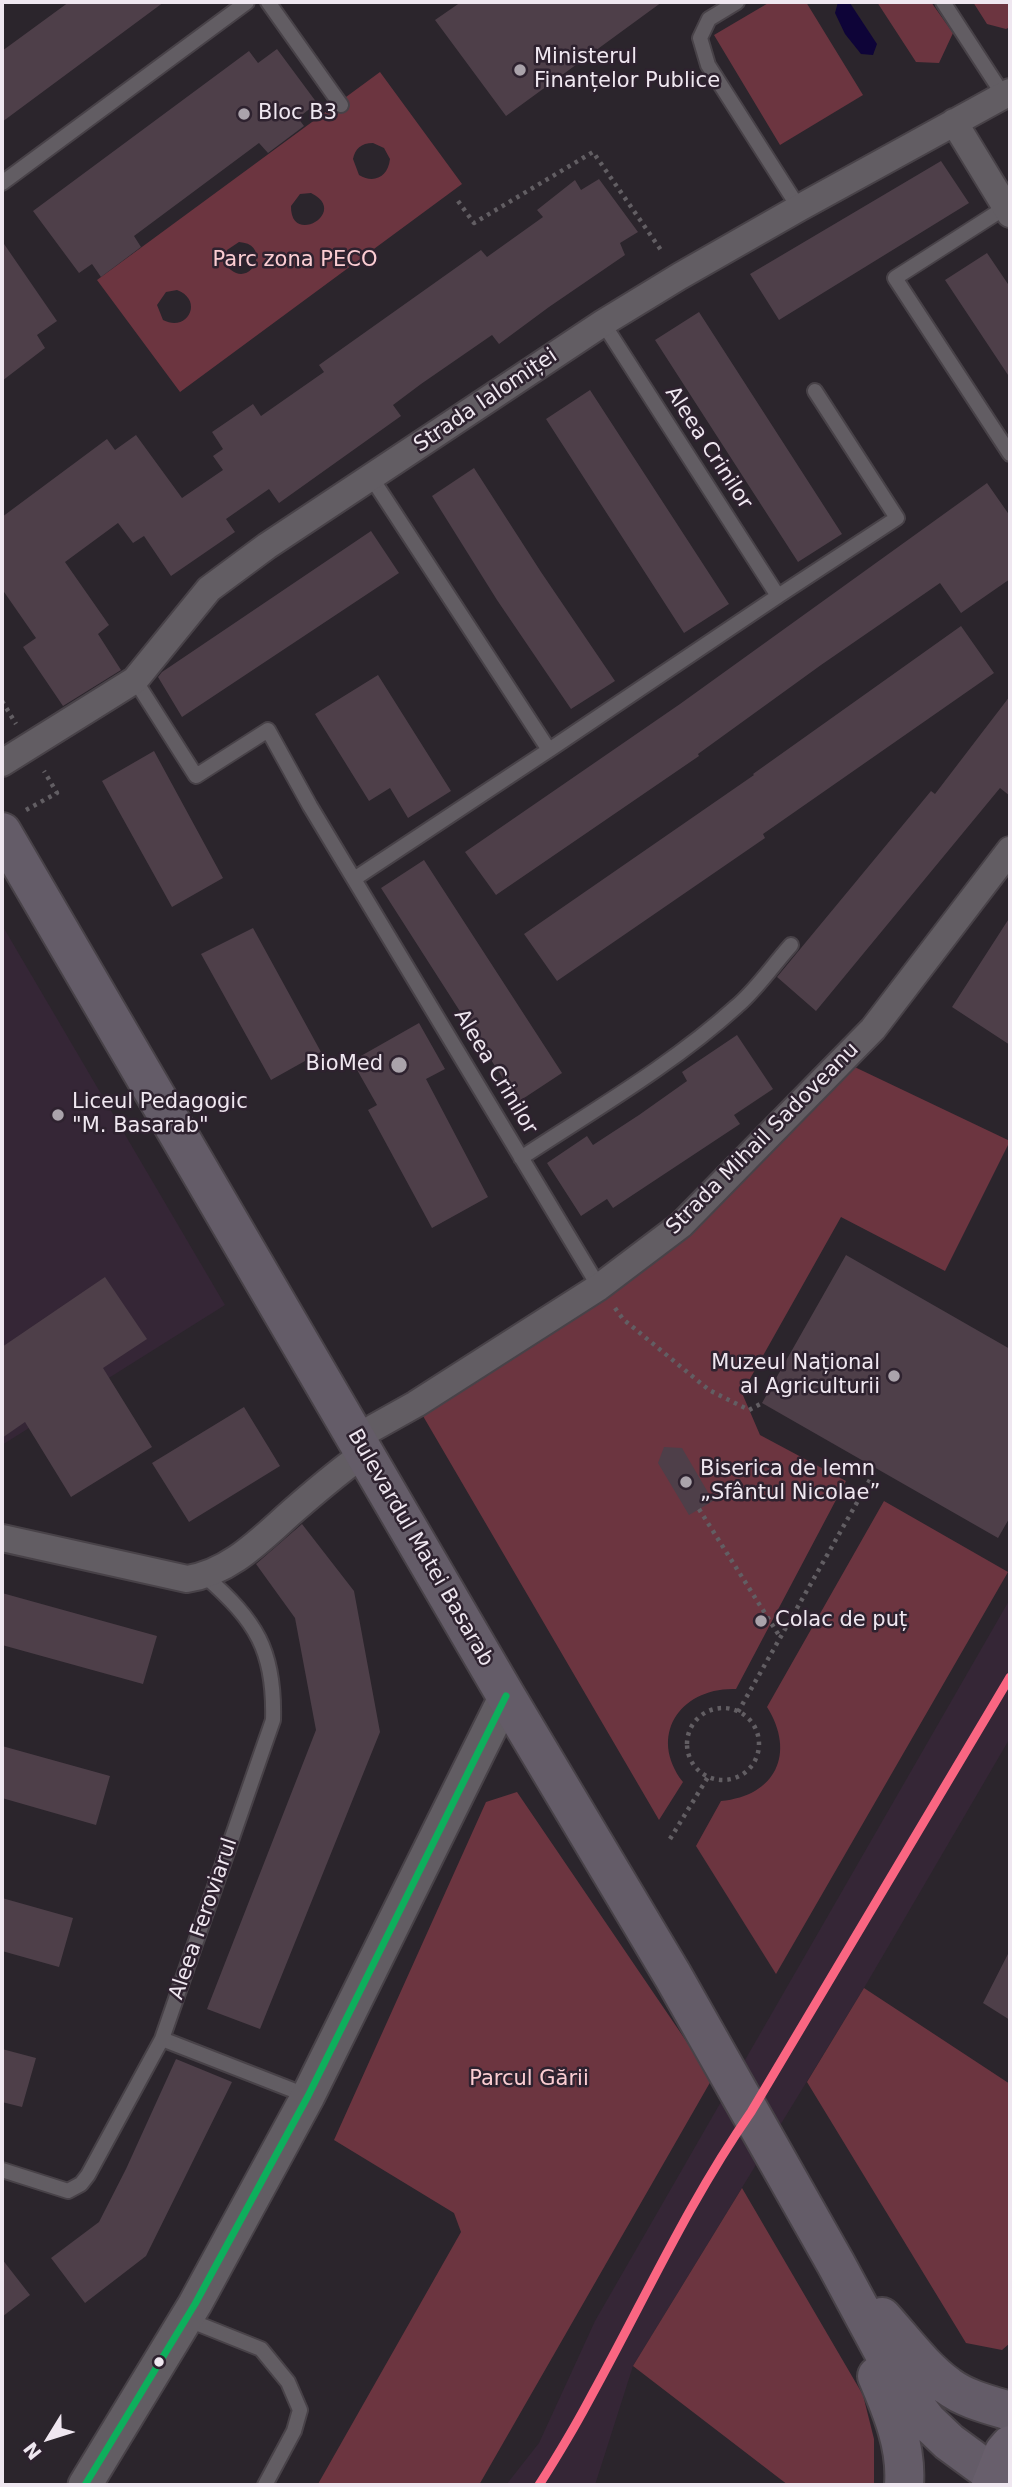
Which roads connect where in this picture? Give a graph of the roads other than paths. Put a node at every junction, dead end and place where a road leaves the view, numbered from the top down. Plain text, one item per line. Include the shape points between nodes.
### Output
1 (247, 2) edge
2 (268, 2) edge
3 (737, 2) edge
4 (943, 2) edge
5 (1007, 94) edge
6 (341, 105) dead end
7 (954, 122) junction
8 (2, 183) edge
9 (799, 208) junction
10 (1008, 211) edge
11 (603, 323) junction
12 (815, 391) dead end
13 (1010, 454) edge
14 (371, 477) junction
15 (778, 596) junction
16 (135, 680) junction
17 (549, 750) junction
18 (2, 763) edge
19 (2, 832) edge
20 (1010, 850) edge
21 (354, 879) junction
22 (791, 946) dead end
23 (521, 1157) junction
24 (599, 1287) junction
25 (361, 1445) junction
26 (2, 1538) edge
27 (205, 1576) junction
28 (506, 1696) junction
29 (162, 2039) junction
30 (309, 2096) junction
31 (762, 2134) junction
32 (2, 2170) edge
33 (836, 2264) junction
34 (185, 2319) junction
35 (1010, 2410) edge
36 (998, 2468) edge
37 (85, 2485) edge
38 (265, 2485) edge
39 (904, 2485) edge

1 - 8 lane
2 - 6 lane
3 - 9 lane via 709,19 700,38 709,65
4 - 5 lane
5 - 7 street, Strada Ialomiței
7 - 9 street, Strada Ialomiței
7 - 10 street
9 - 11 street, Strada Ialomiței
10 - 13 lane via 895,278
11 - 14 street, Strada Ialomiței
11 - 15 lane, Aleea Crinilor
12 - 15 lane via 897,518
14 - 16 street, Strada Ialomiței via 209,590
14 - 17 lane
15 - 17 lane
16 - 18 street, Strada Ialomiței
16 - 21 lane, Aleea Crinilor via 196,776 268,730
17 - 21 lane
19 - 25 main road, Bulevardul Matei Basarab
20 - 24 street, Strada Mihail Sadoveanu via 873,1028 681,1226
21 - 23 lane, Aleea Crinilor
22 - 23 lane via 740,1004 707,1032
23 - 24 lane, Aleea Crinilor
24 - 25 street, Strada Mihail Sadoveanu via 416,1404
25 - 27 street via 337,1473 245,1553
25 - 28 main road, Bulevardul Matei Basarab
26 - 27 street via 187,1579
27 - 29 lane, Aleea Feroviarul via 248,1618 260,1642 271,1677 273,1720
28 - 30 street
28 - 31 main road, Bulevardul Matei Basarab
29 - 30 lane
29 - 32 lane, Aleea Feroviarul via 81,2184 68,2191
30 - 34 street
31 - 33 main road, Bulevardul Matei Basarab
31 - 39 main road via 893,2412
33 - 35 main road, Bulevardul Matei Basarab via 948,2387
33 - 36 main road, Bulevardul Matei Basarab via 906,2394 927,2421 948,2442
34 - 37 street
34 - 38 lane via 261,2349 288,2382 300,2410

